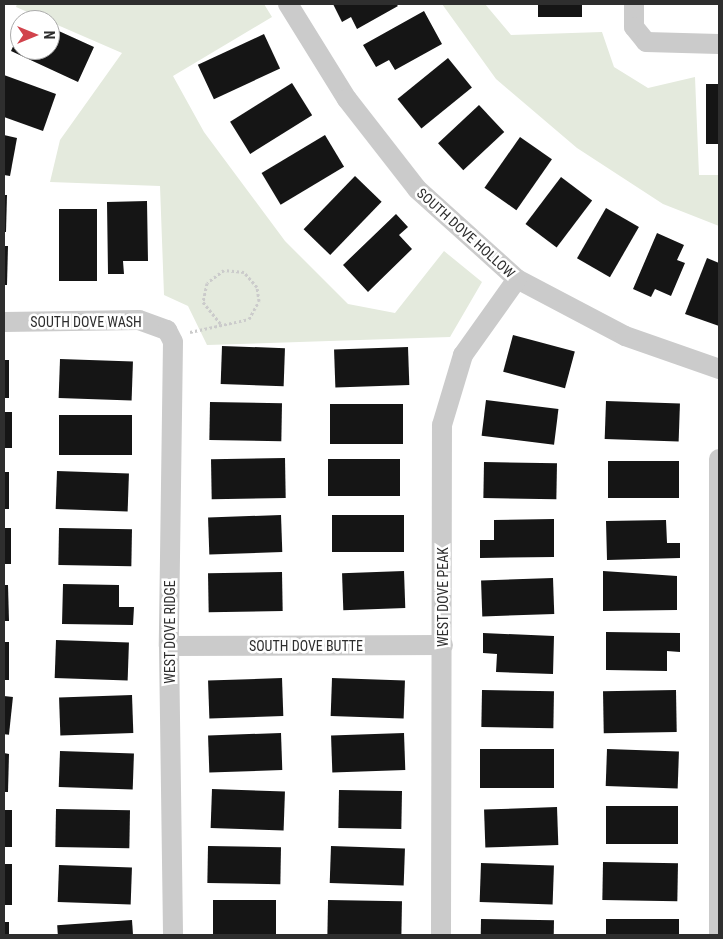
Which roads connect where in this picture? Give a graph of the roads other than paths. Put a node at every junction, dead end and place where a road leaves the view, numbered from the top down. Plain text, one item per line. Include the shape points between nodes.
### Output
1 (288, 4) edge
2 (634, 4) edge
3 (719, 44) edge
4 (517, 279) junction
5 (4, 322) edge
6 (167, 330) joint
7 (719, 368) edge
8 (719, 459) edge
9 (443, 645) junction
10 (170, 646) junction
11 (718, 682) edge
12 (173, 935) edge
13 (441, 935) edge
14 (719, 935) edge

1 - 4 street, SOUTH DOVE HOLLOW via 347,99 417,190
2 - 3 street via 638,36 662,44
4 - 7 street, SOUTH DOVE HOLLOW via 624,336
4 - 9 street, WEST DOVE PEAK via 463,355 442,425
5 - 6 street, SOUTH DOVE WASH via 139,320
6 - 10 street, WEST DOVE RIDGE via 174,360
8 - 11 street
9 - 10 street, SOUTH DOVE BUTTE
9 - 13 street, WEST DOVE PEAK
10 - 12 street, WEST DOVE RIDGE
11 - 14 street

